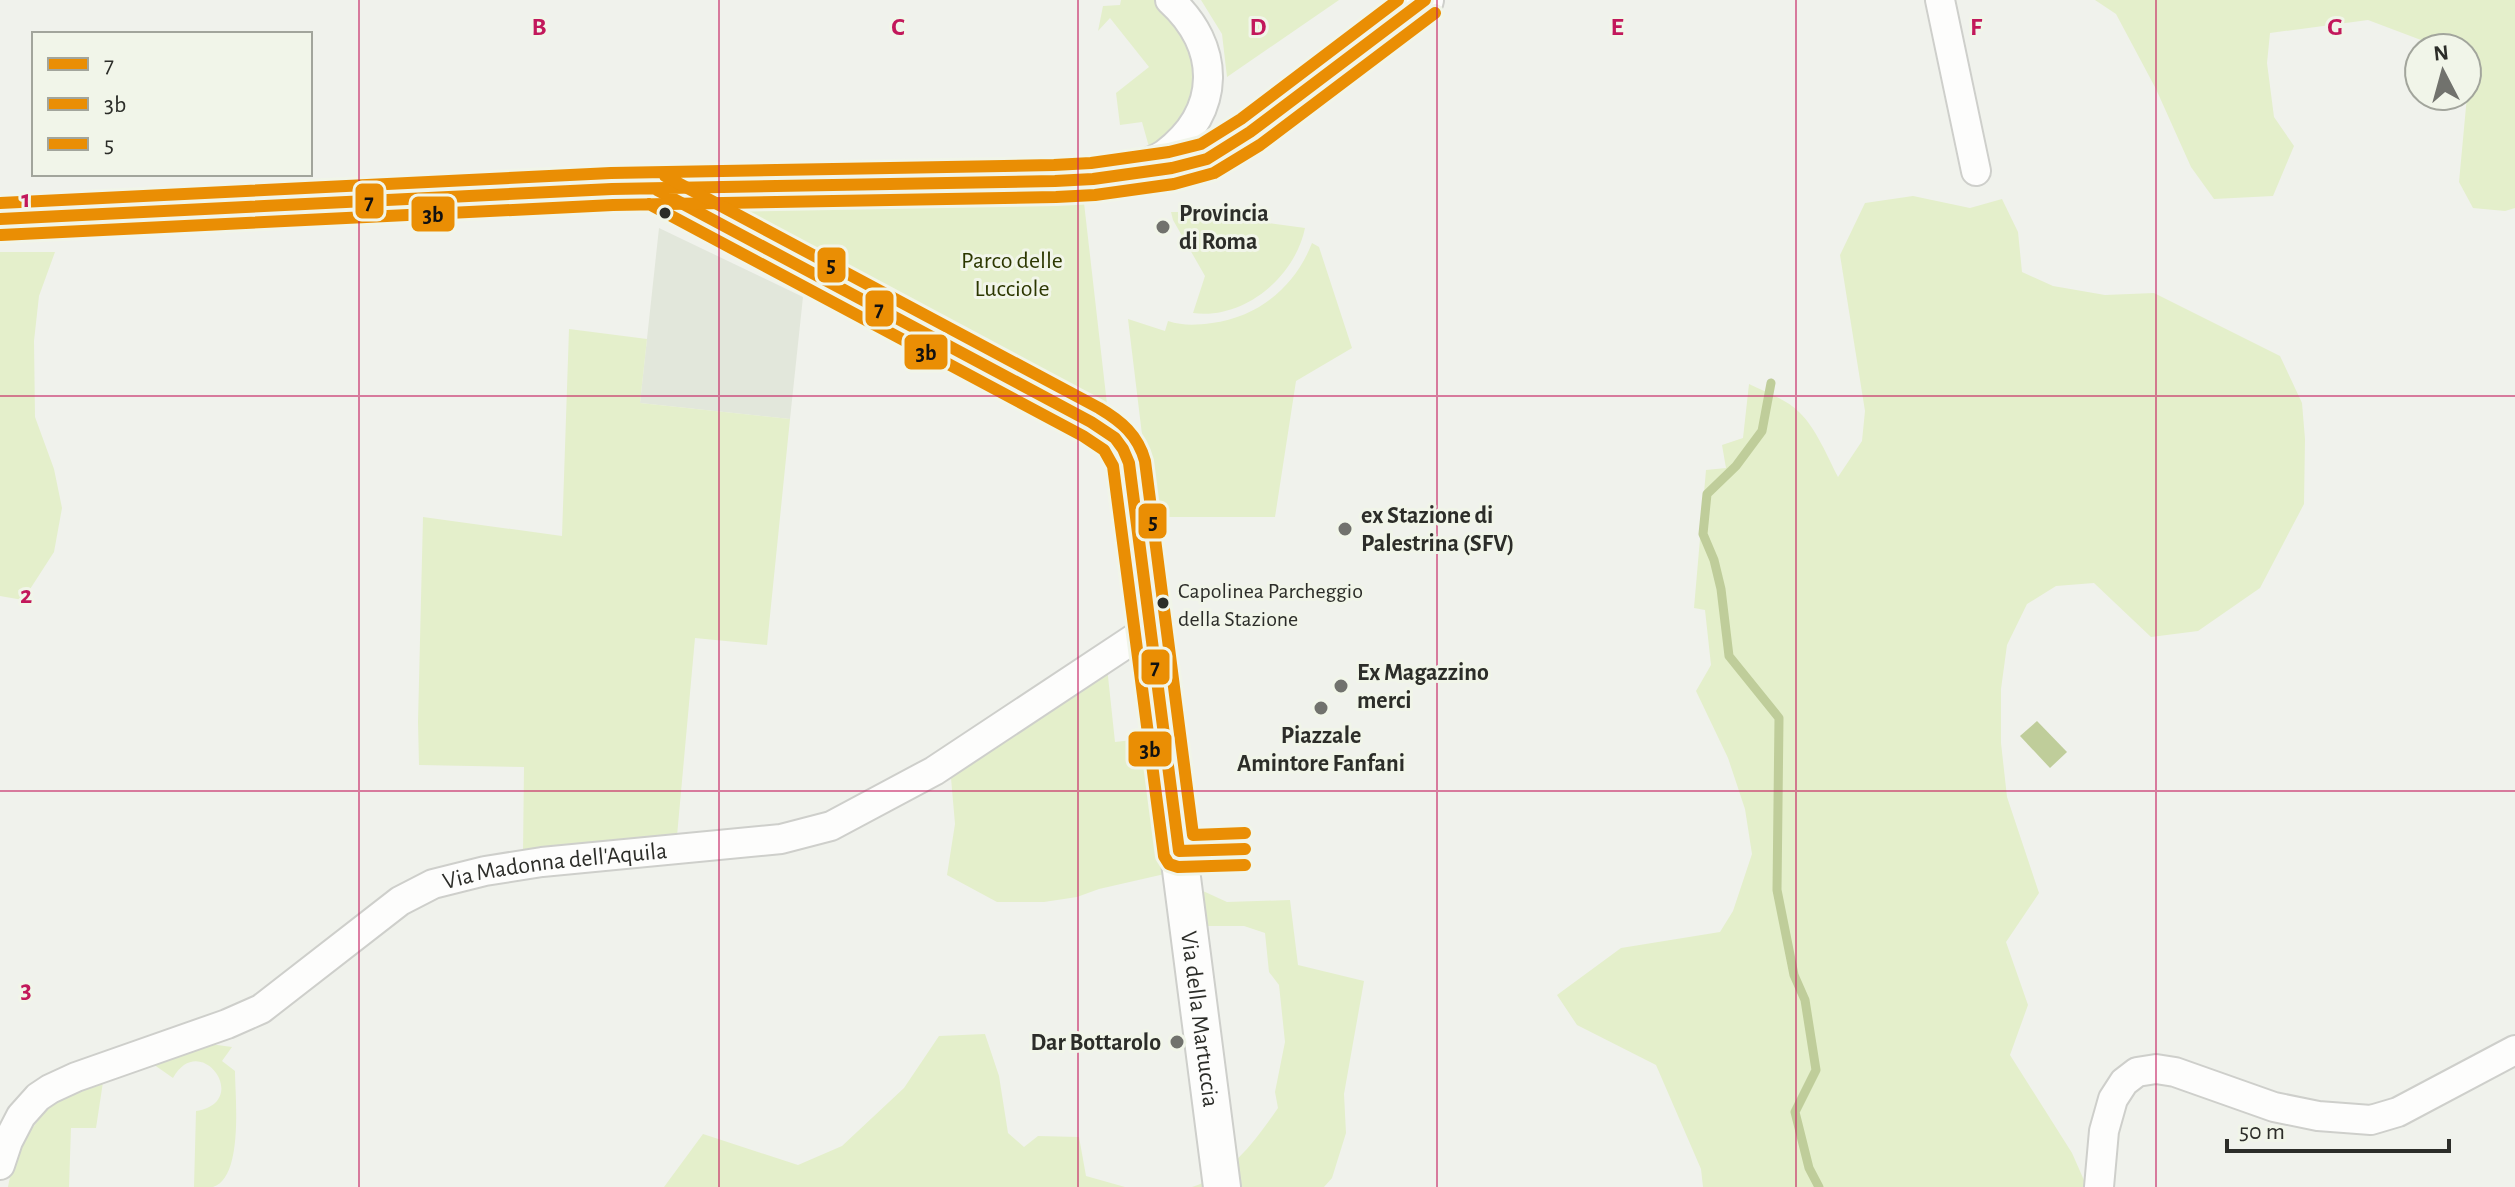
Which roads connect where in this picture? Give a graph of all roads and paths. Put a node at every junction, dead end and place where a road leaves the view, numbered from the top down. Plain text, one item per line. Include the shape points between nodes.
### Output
1 (1170, 0) edge
2 (1425, 0) edge
3 (1940, 0) edge
4 (1208, 73) junction
5 (1250, 132) junction
6 (1976, 171) dead end
7 (1126, 174) junction
8 (653, 188) junction
9 (0, 219) edge
10 (1150, 628) junction
11 (2515, 1050) edge
12 (0, 1165) edge
13 (1222, 1187) edge
14 (2099, 1187) edge

1 - 4 street via 1197,31
2 - 5 street
3 - 6 street
4 - 5 street via 1210,104 1218,124 1232,136
4 - 7 street via 1201,111 1190,129 1164,154
5 - 7 street via 1207,159
7 - 8 street via 1055,181
8 - 9 street
8 - 10 street, Via della Martuccia via 1119,441 1129,463
10 - 12 street, Via Madonna dell'Aquila via 934,771 821,829 781,839 520,865 422,888 261,1009 50,1089 21,1116
10 - 13 street, Via della Martuccia
11 - 14 street via 2398,1112 2371,1120 2274,1107 2175,1072 2137,1072 2113,1099

